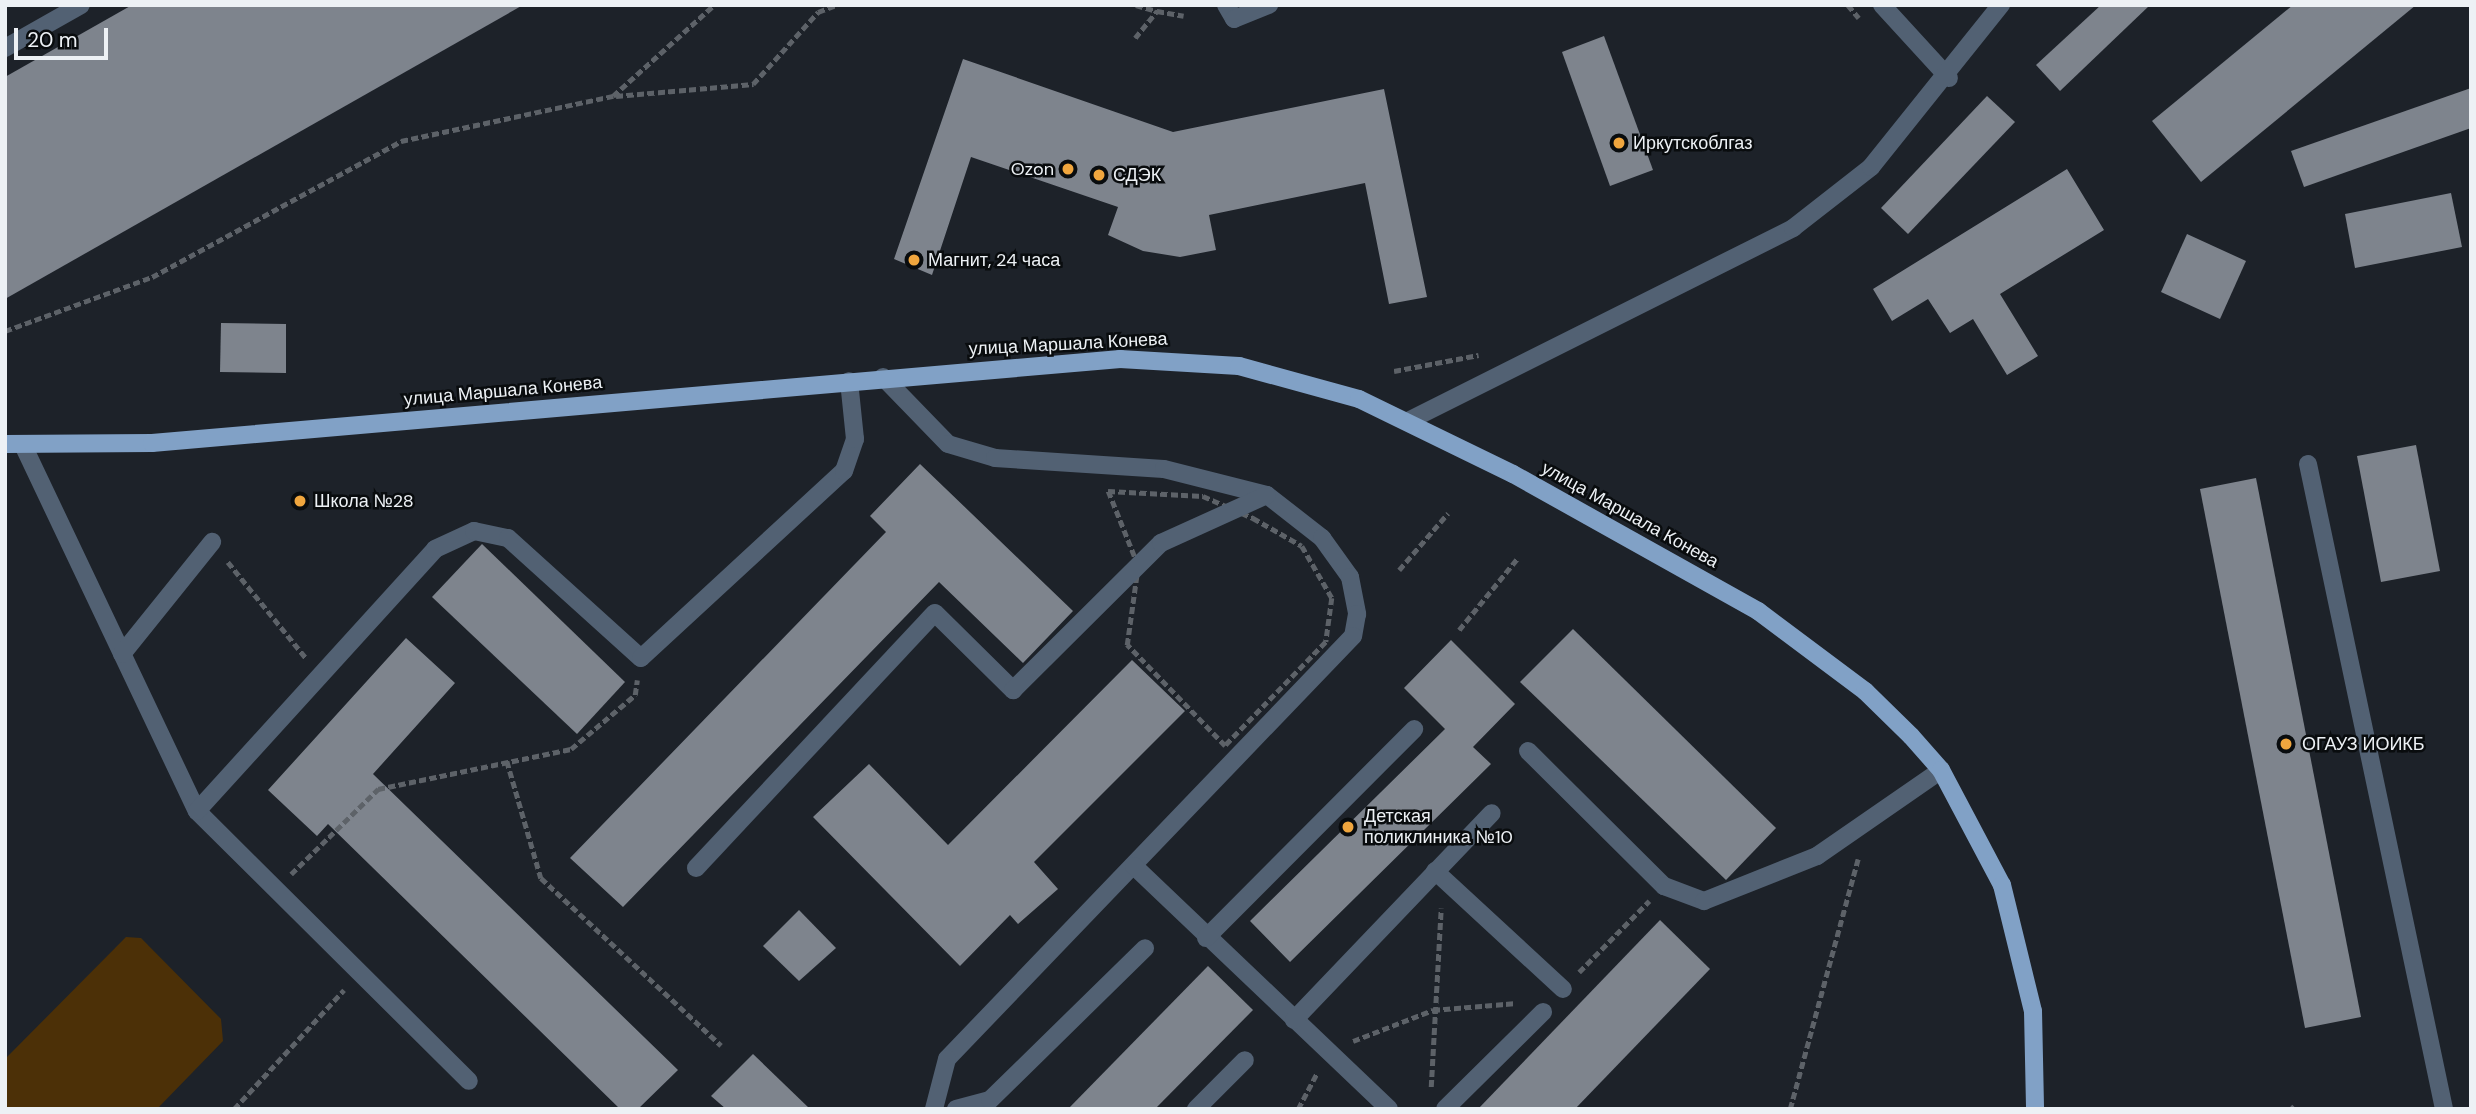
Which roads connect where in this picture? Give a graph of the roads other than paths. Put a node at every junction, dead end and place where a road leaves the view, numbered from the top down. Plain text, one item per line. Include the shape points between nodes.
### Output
1 (81, 5) edge
2 (1226, 5) edge
3 (1269, 5) edge
4 (1882, 5) edge
5 (2001, 5) edge
6 (5, 48) edge
7 (1949, 78) junction
8 (883, 377) junction
9 (849, 381) junction
10 (1408, 421) junction
11 (14, 445) edge
12 (2308, 464) dead end
13 (1267, 495) junction
14 (212, 542) road end
15 (122, 654) junction
16 (1414, 729) dead end
17 (1528, 751) dead end
18 (1941, 770) junction
19 (197, 811) junction
20 (1492, 813) dead end
21 (1134, 866) junction
22 (696, 868) dead end
23 (1435, 871) junction
24 (1206, 938) junction
25 (1145, 948) dead end
26 (1563, 989) road end
27 (1544, 1012) dead end
28 (1294, 1020) junction
29 (1245, 1060) dead end
30 (469, 1081) dead end
31 (1438, 1105) edge
32 (934, 1109) edge
33 (957, 1109) edge
34 (1196, 1109) edge
35 (1389, 1109) edge
36 (2033, 1109) edge
37 (2444, 1109) edge

1 - 6 lane
2 - 3 lane via 1234,19
4 - 7 lane
5 - 7 lane
7 - 10 lane via 1871,167 1793,228
8 - 9 main road, улица Маршала Конева
8 - 10 main road, улица Маршала Конева via 1096,360 1188,360 1300,381
8 - 13 lane via 948,444 995,458 1164,469
9 - 11 main road, улица Маршала Конева via 152,443
9 - 19 lane via 855,439 844,471 641,658 508,538 474,531 435,549
10 - 18 main road, улица Маршала Конева via 1758,611 1865,691
11 - 15 lane
12 - 37 lane
13 - 21 lane via 1322,538 1350,577 1357,614 1353,636
13 - 22 lane via 1161,542 1013,690 935,613
14 - 15 lane
15 - 19 lane
16 - 24 lane
17 - 18 lane via 1664,886 1704,901 1817,856
18 - 36 main road, улица Маршала Конева via 2002,885 2022,947 2033,1011
19 - 30 lane
20 - 23 lane
21 - 24 lane
21 - 32 lane via 947,1059
23 - 26 lane
23 - 28 lane
24 - 28 lane
25 - 33 lane via 990,1100
27 - 31 lane
28 - 35 lane
29 - 34 lane

